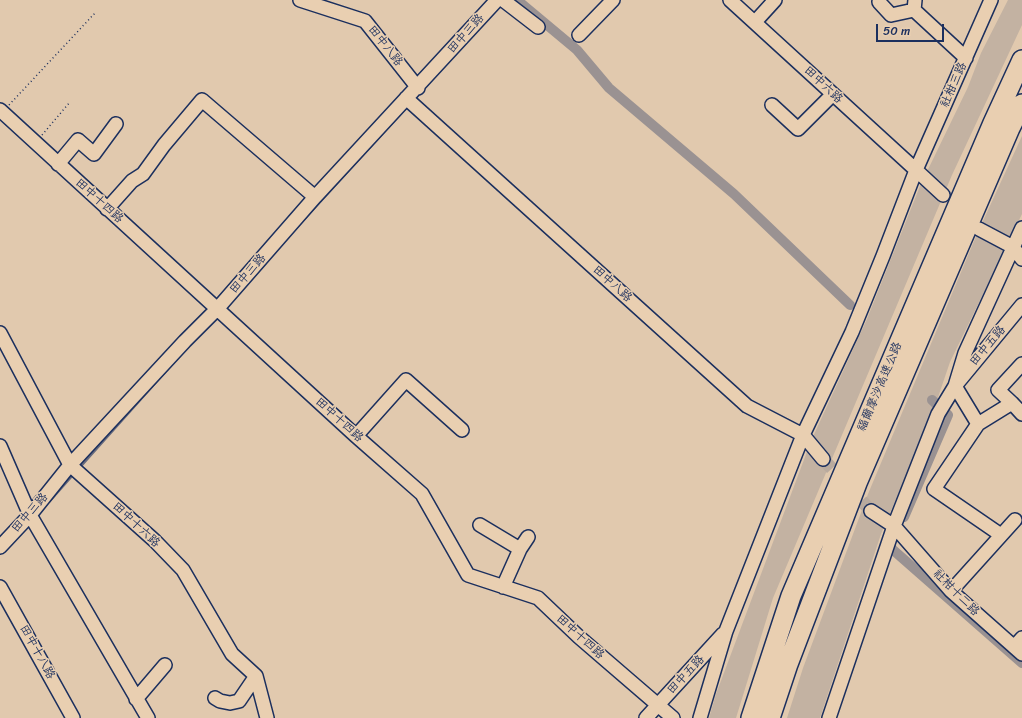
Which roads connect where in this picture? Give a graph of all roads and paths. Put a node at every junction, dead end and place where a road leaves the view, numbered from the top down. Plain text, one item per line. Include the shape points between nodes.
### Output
1 (300, 0) edge
2 (496, 0) edge
3 (503, 0) edge
4 (612, 0) edge
5 (730, 0) edge
6 (776, 0) edge
7 (991, 0) edge
8 (879, 2) dead end
9 (914, 5) edge
10 (95, 13) dead end
11 (755, 22) junction
12 (538, 27) dead end
13 (579, 35) dead end
14 (966, 58) junction
15 (1022, 60) edge
16 (418, 88) junction
17 (833, 94) junction
18 (406, 98) junction
19 (70, 102) dead end
20 (1022, 104) edge
21 (772, 105) dead end
22 (1, 111) edge
23 (116, 124) dead end
24 (36, 142) junction
25 (58, 164) junction
26 (916, 170) junction
27 (943, 194) dead end
28 (315, 197) junction
29 (107, 209) junction
30 (1022, 228) edge
31 (978, 229) dead end
32 (1013, 247) junction
33 (1022, 259) edge
34 (1022, 305) edge
35 (218, 308) junction
36 (0, 333) edge
37 (1022, 364) edge
38 (951, 391) junction
39 (1012, 403) junction
40 (1022, 414) edge
41 (978, 424) junction
42 (462, 430) dead end
43 (803, 435) junction
44 (356, 436) junction
45 (0, 446) edge
46 (824, 459) tunnel mouth
47 (70, 465) junction
48 (871, 511) tunnel mouth
49 (30, 515) junction
50 (1014, 520) dead end
51 (480, 525) dead end
52 (894, 526) junction
53 (1001, 534) junction
54 (528, 537) dead end
55 (0, 547) edge
56 (520, 549) junction
57 (0, 587) edge
58 (503, 587) junction
59 (951, 591) junction
60 (726, 631) junction
61 (1019, 646) edge
62 (165, 665) dead end
63 (256, 676) junction
64 (215, 698) dead end
65 (136, 699) junction
66 (657, 706) junction
67 (73, 718) edge
68 (148, 718) edge
69 (267, 718) edge
70 (646, 718) edge
71 (673, 718) edge
72 (700, 718) edge
73 (751, 718) edge
74 (770, 718) edge
75 (829, 718) edge

1 - 16 street, 田中八路 via 365,21
2 - 16 street, 田中三路
3 - 12 street
4 - 13 street
5 - 11 street, 田中六路
6 - 11 street
7 - 14 street, 社柑三路
8 - 9 street via 891,15
9 - 14 street
10 - 22 path
11 - 17 street, 田中六路
14 - 26 street, 社柑三路
15 - 73 highway, 福爾摩沙高速公路 via 792,596
16 - 18 street, 田中三路
17 - 21 street via 798,129
17 - 26 street, 田中六路
18 - 28 street, 田中三路
18 - 43 street, 田中八路 via 747,406
19 - 24 path
20 - 74 highway, 福爾摩沙高速公路 via 857,483
22 - 24 street, 田中十四路
23 - 25 street via 94,154 78,140
24 - 25 street, 田中十四路
25 - 29 street, 田中十四路
26 - 27 street, 田中六路
26 - 43 street, 社柑三路 via 852,332
28 - 29 street via 202,100 143,174 132,181
28 - 35 street, 田中三路
29 - 35 street, 田中十四路
30 - 32 street
31 - 32 street
32 - 33 street
32 - 38 street via 965,353
34 - 38 street, 田中五路
35 - 44 street, 田中十四路
35 - 47 street, 田中三路
36 - 47 street, 田中十六路
37 - 39 street via 998,390
38 - 41 street
38 - 52 street via 938,414
39 - 40 street
39 - 41 street
41 - 53 street via 934,489
42 - 44 street via 406,380
43 - 46 street, 田中八路
43 - 60 street, 社柑三路
44 - 58 street, 田中十四路 via 422,494 468,576
45 - 49 street
47 - 49 street, 田中三路
47 - 63 street, 田中十六路 via 155,541 183,570 232,654
48 - 52 street
49 - 55 street, 田中三路
49 - 65 street
50 - 53 street
51 - 56 street
52 - 59 street, 社柑十二路
52 - 75 street
53 - 59 street
54 - 56 street
56 - 58 street
57 - 67 street, 田中十八路
58 - 66 street, 田中十四路 via 538,598
59 - 61 street, 社柑十二路
60 - 66 street, 田中五路
60 - 72 street, 社柑三路
62 - 65 street
63 - 64 street via 239,701 230,703
63 - 69 street
65 - 68 street
66 - 70 street, 田中五路
66 - 71 street, 田中十四路

